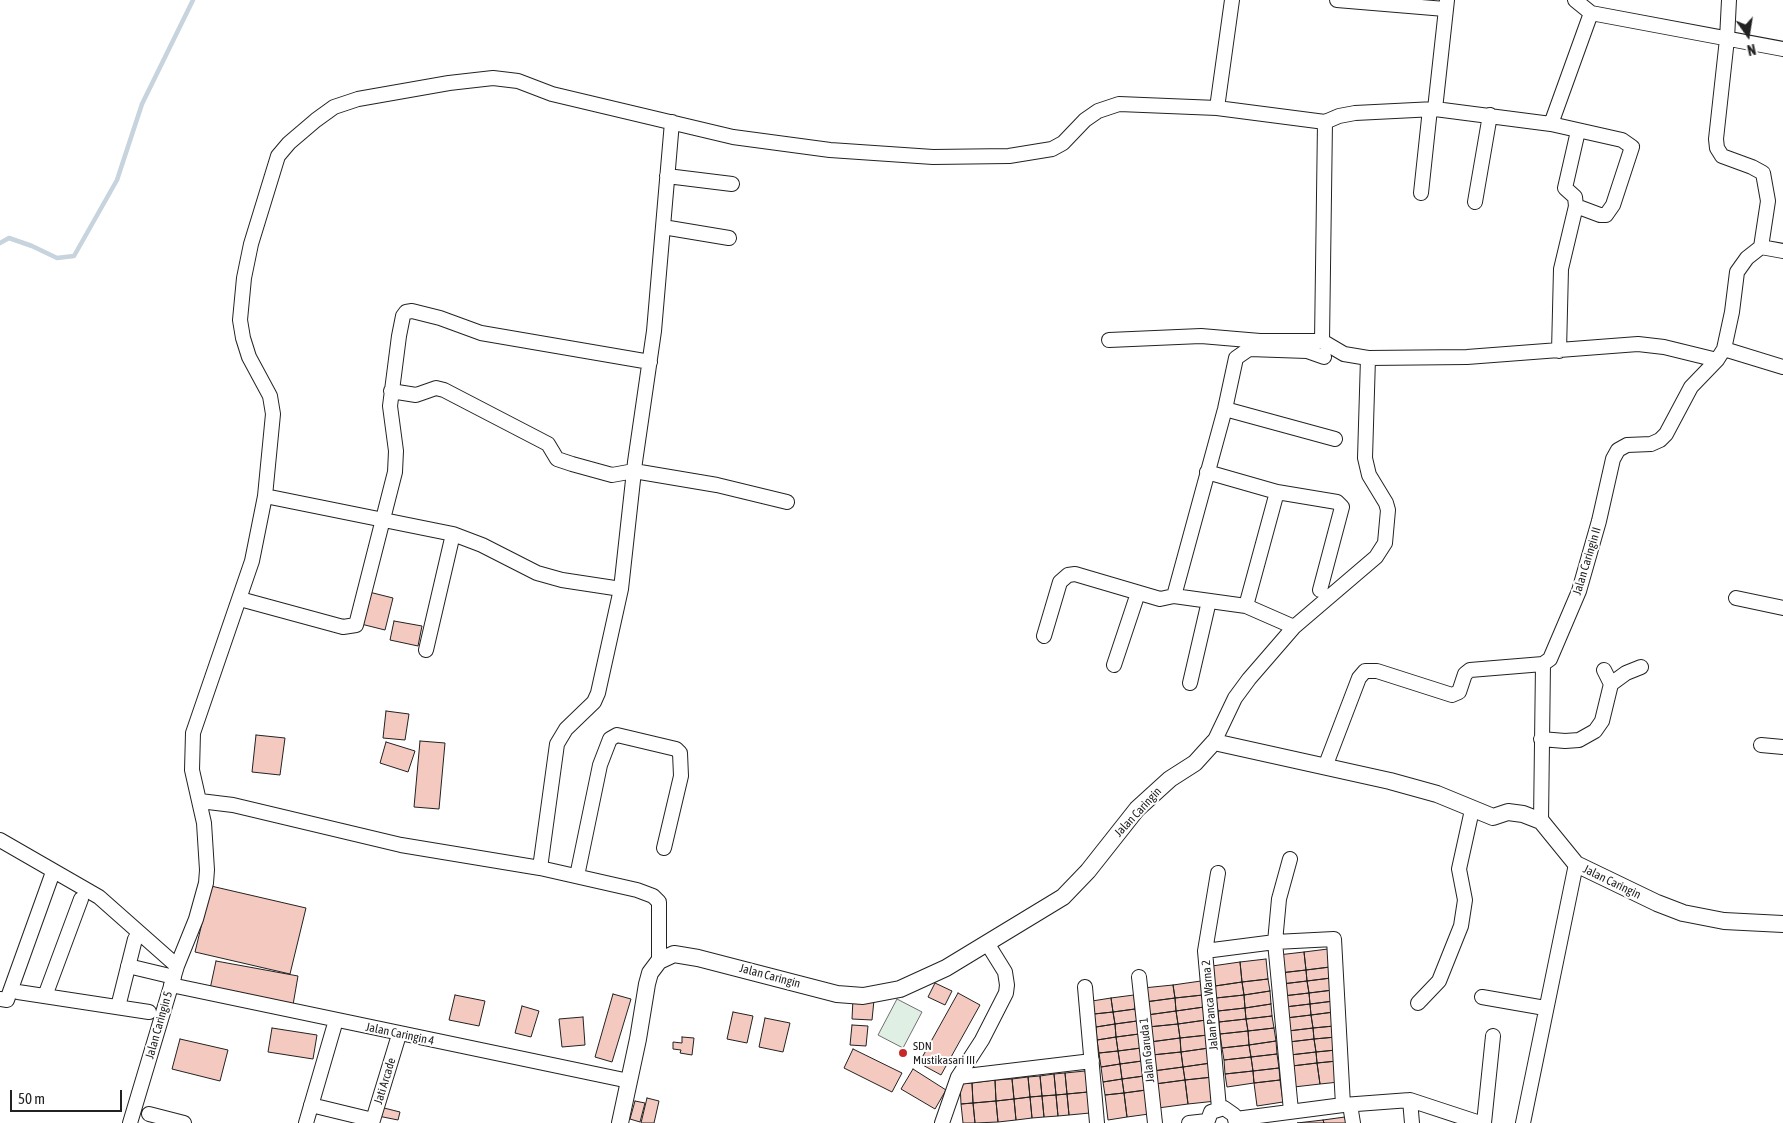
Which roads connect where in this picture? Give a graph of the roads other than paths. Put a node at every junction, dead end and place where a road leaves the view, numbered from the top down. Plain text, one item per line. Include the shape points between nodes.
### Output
1 (1232, 0) edge
2 (1337, 0) edge
3 (1575, 0) edge
4 (1728, 0) edge
5 (1446, 4) edge
6 (1592, 13) junction
7 (1727, 39) junction
8 (1783, 48) edge
9 (1217, 108) junction
10 (1432, 109) junction
11 (1490, 115) junction
12 (672, 122) junction
13 (1325, 122) junction
14 (1551, 124) junction
15 (1578, 131) junction
16 (667, 176) junction
17 (732, 184) dead end
18 (1421, 193) dead end
19 (1475, 202) dead end
20 (1576, 206) junction
21 (663, 227) junction
22 (729, 238) dead end
23 (1761, 247) junction
24 (1783, 251) edge
25 (1109, 340) dead end
26 (1322, 341) junction
27 (1558, 351) junction
28 (1720, 354) junction
29 (1324, 357) dead end
30 (1368, 358) junction
31 (650, 362) junction
32 (1783, 367) edge
33 (391, 391) junction
34 (1224, 409) junction
35 (1334, 439) dead end
36 (634, 471) junction
37 (1207, 472) junction
38 (1277, 492) junction
39 (265, 496) junction
40 (787, 502) dead end
41 (383, 520) junction
42 (453, 534) junction
43 (620, 589) junction
44 (1320, 590) dead end
45 (1138, 593) junction
46 (1174, 596) junction
47 (1736, 598) dead end
48 (240, 599) junction
49 (1209, 601) junction
50 (1246, 606) junction
51 (1783, 608) edge
52 (1294, 627) junction
53 (1044, 636) dead end
54 (426, 650) dead end
55 (1543, 664) junction
56 (1114, 665) dead end
57 (1641, 667) dead end
58 (1604, 670) dead end
59 (1190, 683) dead end
60 (1611, 684) junction
61 (1541, 739) junction
62 (1214, 742) junction
63 (1761, 745) dead end
64 (1783, 748) edge
65 (1325, 767) junction
66 (200, 801) junction
67 (1472, 810) junction
68 (1541, 822) junction
69 (0, 840) edge
70 (664, 848) dead end
71 (1290, 859) dead end
72 (1576, 864) junction
73 (540, 868) junction
74 (53, 872) junction
75 (1218, 873) dead end
76 (577, 876) junction
77 (81, 899) dead end
78 (1783, 924) edge
79 (135, 939) dead end
80 (1275, 942) junction
81 (987, 943) junction
82 (1205, 951) junction
83 (659, 960) junction
84 (128, 966) junction
85 (174, 976) junction
86 (1139, 976) dead end
87 (1085, 987) dead end
88 (18, 992) dead end
89 (45, 996) junction
90 (1482, 998) dead end
91 (0, 999) edge
92 (1418, 1003) dead end
93 (118, 1007) junction
94 (1545, 1008) junction
95 (149, 1012) dead end
96 (336, 1020) junction
97 (1493, 1036) dead end
98 (398, 1038) dead end
99 (1092, 1061) junction
100 (958, 1077) junction
101 (629, 1081) junction
102 (1410, 1100) junction
103 (311, 1105) junction
104 (1347, 1105) junction
105 (1219, 1108) junction
106 (149, 1114) dead end
107 (1289, 1115) edge
108 (1236, 1121) edge
109 (1207, 1122) edge
110 (130, 1123) edge
111 (184, 1123) edge
112 (306, 1123) edge
113 (620, 1123) edge
114 (942, 1123) edge
115 (1098, 1123) edge
116 (1155, 1123) edge
117 (1189, 1123) edge
118 (1352, 1123) edge
119 (1412, 1123) edge
120 (1482, 1123) edge
121 (1523, 1123) edge

1 - 9 street
2 - 5 street
3 - 6 street
4 - 7 street
5 - 10 street
6 - 7 street
6 - 14 street
7 - 8 street
7 - 23 street via 1717,148 1722,156 1763,173 1768,201
9 - 12 street, Jalan Caringin 5 via 1137,104 1110,106 1085,120 1052,149 967,158 794,146 733,137
9 - 13 street, Jalan Caringin 5
10 - 11 street
10 - 13 street via 1355,113
10 - 18 street
11 - 14 street
11 - 19 street
12 - 16 street
12 - 39 street, Jalan Caringin 5 via 552,94 518,81 493,78 358,99 334,107 289,143 278,156 265,193 241,300 243,338 252,364 270,396 274,414
13 - 26 street
14 - 15 street
15 - 20 street via 1565,188 1575,197
15 - 20 street via 1622,140 1632,147 1613,205 1606,214 1600,215
16 - 17 street
16 - 21 street
20 - 27 street via 1561,269
21 - 22 street
21 - 31 street
23 - 24 street
23 - 28 street via 1747,258 1738,272 1732,312
25 - 26 street via 1201,336 1260,341
26 - 30 street via 1344,354
27 - 28 street via 1638,344
27 - 30 street via 1466,357
28 - 32 street
28 - 55 street, Jalan Caringin II via 1690,387 1660,440 1651,444 1627,445 1615,454 1579,591 1550,659
29 - 34 street via 1307,351 1249,349 1236,358
30 - 52 street via 1365,458 1369,475 1386,503 1386,538 1376,557
31 - 33 street via 481,333 412,311 403,316
31 - 36 street
33 - 36 street via 416,395 440,388 548,444 560,460 612,475
33 - 41 street via 395,472
34 - 35 street
34 - 37 street
36 - 40 street via 717,485
36 - 43 street
37 - 38 street
37 - 46 street
38 - 44 street via 1337,502 1342,507
38 - 50 street
39 - 41 street
39 - 48 street, Jalan Caringin 5 via 252,562
41 - 42 street
41 - 48 street via 356,625 343,627
42 - 43 street via 482,544 537,573
42 - 54 street
43 - 73 street via 598,693 594,702 566,729 557,744
45 - 46 street via 1160,599
45 - 53 street via 1075,574 1068,575 1060,582
45 - 56 street
46 - 49 street
47 - 51 street
48 - 66 street, Jalan Caringin 5 via 193,733 192,770
49 - 50 street
49 - 59 street
50 - 52 street
52 - 62 street via 1235,698
55 - 61 street
55 - 65 street via 1470,670 1465,674 1459,692 1452,695 1377,671 1364,671
57 - 60 street
58 - 60 street
60 - 61 street via 1602,722 1595,731 1579,740
61 - 68 street
62 - 65 street, Jalan Caringin
62 - 81 street, Jalan Caringin via 1195,763 1170,779 1137,809 1063,897
63 - 64 street
65 - 67 street, Jalan Caringin via 1437,794
66 - 73 street via 281,815 401,845
66 - 85 street, Jalan Caringin 5 via 206,840 206,883
67 - 68 street, Jalan Caringin via 1493,817 1515,812
67 - 92 street via 1459,869 1465,900 1461,926 1439,982
68 - 72 street, Jalan Caringin
69 - 74 street
70 - 76 street via 681,776 680,753 676,749 617,735 610,739 600,765
71 - 80 street via 1279,899
72 - 78 street, Jalan Caringin via 1683,913
72 - 94 street
73 - 76 street
74 - 85 street via 99,896
74 - 91 street via 7,1000
75 - 82 street, Jalan Panca Warna 2
76 - 83 street via 637,890 659,902
77 - 89 street
79 - 84 street
80 - 82 street
80 - 104 street via 1334,939
80 - 107 street
81 - 83 street, Jalan Caringin via 925,979 900,989 863,996 837,994 698,958 674,954
81 - 100 street via 1007,978 1006,993
82 - 105 street, Jalan Panca Warna 2
83 - 101 street via 650,973
84 - 85 street, Jalan Caringin 4
84 - 93 street
85 - 96 street, Jalan Caringin 4
85 - 110 street, Jalan Caringin 5
86 - 116 street, Jalan Garuda 1
87 - 99 street
88 - 89 street
89 - 93 street
90 - 94 street
93 - 95 street
94 - 121 street
96 - 101 street, Jalan Caringin 4
96 - 103 street
97 - 120 street
98 - 103 street, Jati Arcade via 373,1120
99 - 100 street
99 - 115 street
100 - 114 street
101 - 113 street
102 - 104 street
102 - 119 street
102 - 120 street
103 - 112 street
104 - 107 street
104 - 118 street
105 - 108 street via 1231,1111
105 - 109 street via 1211,1112
106 - 111 street
107 - 108 street
109 - 117 street

